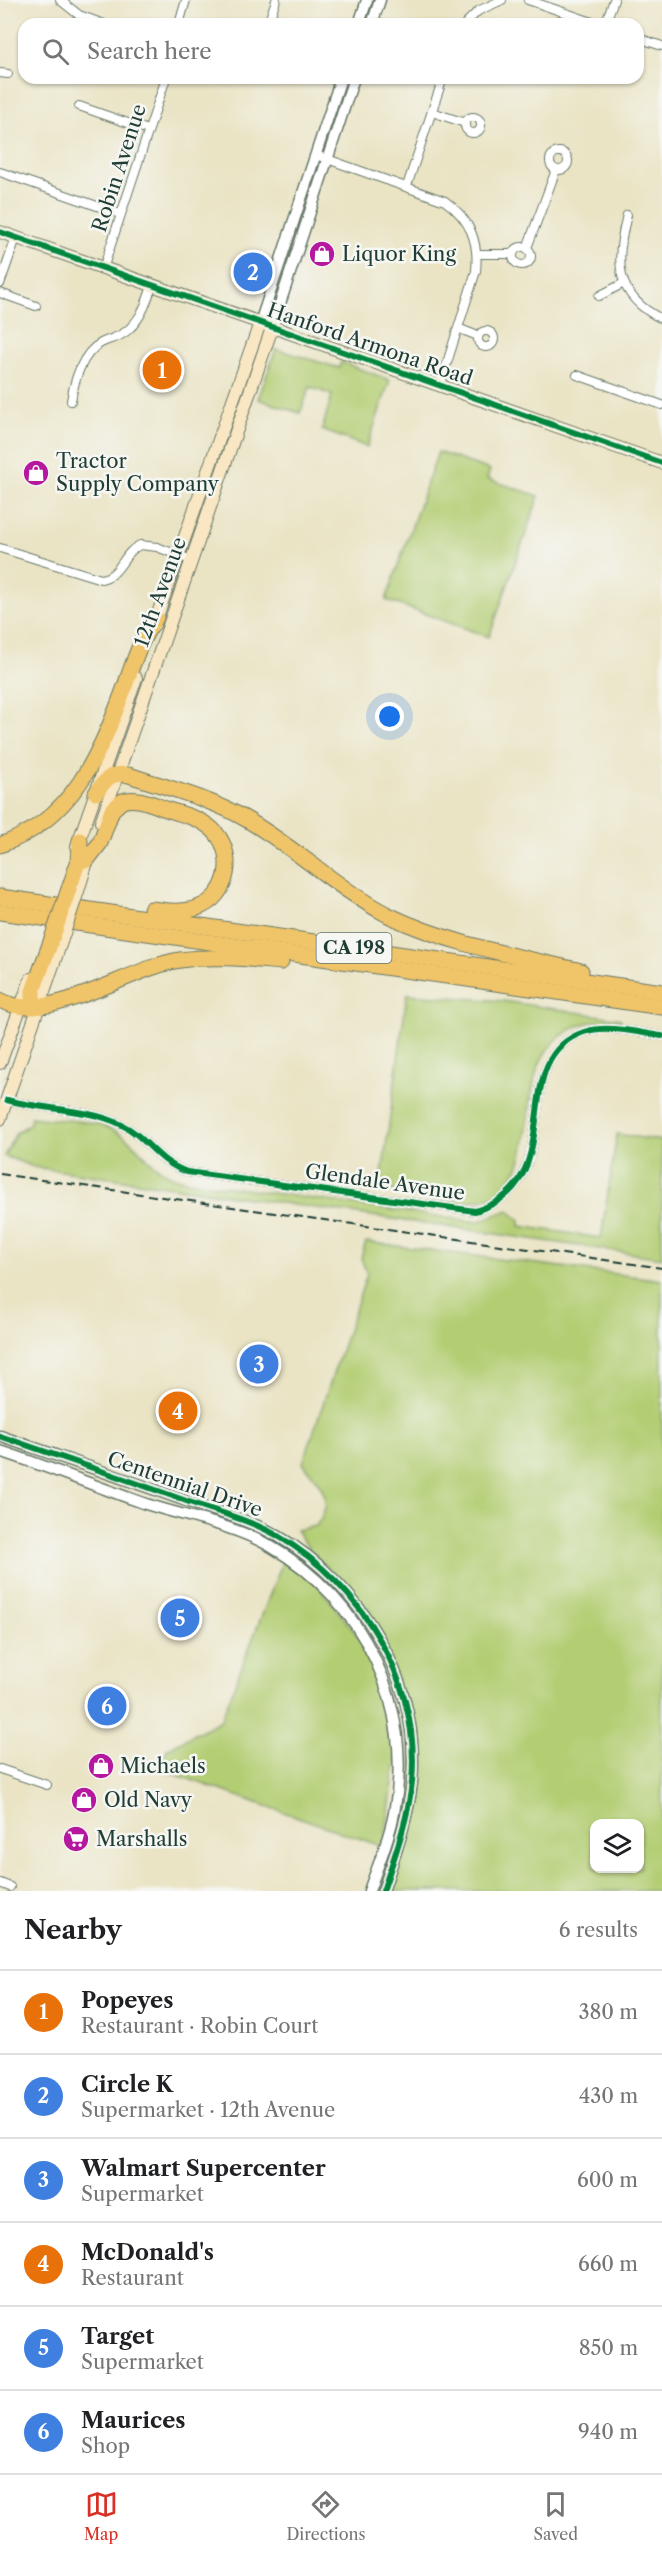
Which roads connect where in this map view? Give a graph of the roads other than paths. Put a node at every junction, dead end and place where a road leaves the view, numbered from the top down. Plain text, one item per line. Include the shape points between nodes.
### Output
1 (60, 0) edge
2 (186, 0) edge
3 (276, 0) edge
4 (367, 0) edge
5 (380, 0) edge
6 (502, 0) edge
7 (528, 0) edge
8 (614, 0) edge
9 (87, 18) edge
10 (181, 18) edge
11 (270, 18) edge
12 (361, 18) edge
13 (374, 18) edge
14 (471, 18) edge
15 (580, 18) edge
16 (607, 18) edge
17 (644, 40) edge
18 (662, 46) edge
19 (164, 84) edge
20 (340, 84) edge
21 (352, 84) edge
22 (441, 84) edge
23 (79, 106) dead end
24 (432, 112) junction
25 (465, 123) dead end
26 (148, 130) junction
27 (316, 155) junction
28 (327, 159) junction
29 (556, 170) dead end
30 (0, 172) edge
31 (407, 186) junction
32 (120, 214) junction
33 (627, 215) dead end
34 (0, 232) edge
35 (16, 238) junction
36 (527, 248) junction
37 (478, 254) junction
38 (513, 254) junction
39 (103, 269) junction
40 (624, 283) junction
41 (0, 284) edge
42 (152, 286) junction
43 (0, 293) edge
44 (599, 296) dead end
45 (36, 306) dead end
46 (662, 319) edge
47 (266, 325) junction
48 (460, 329) junction
49 (478, 336) dead end
50 (577, 375) dead end
51 (440, 385) junction
52 (71, 400) dead end
53 (662, 405) edge
54 (662, 463) edge
55 (0, 548) edge
56 (178, 555) junction
57 (192, 560) junction
58 (156, 618) junction
59 (117, 773) junction
60 (96, 793) junction
61 (80, 840) joint
62 (0, 845) edge
63 (87, 860) junction
64 (70, 890) junction
65 (0, 897) edge
66 (46, 903) junction
67 (0, 912) edge
68 (54, 937) junction
69 (467, 980) junction
70 (662, 992) edge
71 (0, 1000) edge
72 (38, 1006) junction
73 (20, 1007) junction
74 (662, 1007) edge
75 (662, 1036) edge
76 (0, 1063) edge
77 (7, 1100) junction
78 (0, 1119) edge
79 (0, 1436) edge
80 (0, 1451) edge
81 (397, 1735) junction
82 (0, 1769) edge
83 (46, 1785) dead end
84 (408, 1809) junction
85 (0, 1883) edge
86 (10, 1887) dead end
87 (369, 1891) edge
88 (383, 1891) edge

1 - 9 street
2 - 10 street
3 - 11 street
4 - 12 street
5 - 13 street
6 - 14 street
7 - 15 street
8 - 16 street
17 - 18 street
19 - 26 street, Robin Avenue
20 - 27 street, 12th Avenue
21 - 28 street, 12th Avenue
22 - 24 street
23 - 26 street
24 - 25 street
24 - 31 street
26 - 32 street, Robin Avenue
27 - 28 street
27 - 47 street, 12th Avenue
28 - 31 street
28 - 47 street, 12th Avenue
29 - 36 street
30 - 32 street
31 - 37 street via 454,207 469,226
32 - 39 street, Robin Avenue
33 - 40 street via 618,251
34 - 35 main road, Hanford Armona Road
35 - 39 main road, Hanford Armona Road
35 - 41 street
36 - 38 street via 518,247
36 - 38 street via 531,256 527,263 516,262
37 - 38 street
37 - 48 street
39 - 42 main road, Hanford Armona Road
40 - 44 street
40 - 46 street via 641,306
42 - 47 main road, Hanford Armona Road
42 - 52 street via 143,310 130,328 88,354
43 - 45 street
47 - 51 main road, Hanford Armona Road
47 - 56 main road, 12th Avenue
47 - 57 main road, 12th Avenue
48 - 49 street
48 - 51 street
50 - 53 street
51 - 54 main road, Hanford Armona Road
55 - 56 street via 100,579 118,571 126,555 141,545
56 - 57 street
56 - 58 main road, 12th Avenue
57 - 59 main road, 12th Avenue
58 - 60 main road, 12th Avenue
58 - 62 highway via 144,633 114,714 78,788 43,824
59 - 60 highway
59 - 63 main road, 12th Avenue
59 - 70 highway via 237,814 344,889 432,933
60 - 61 main road, 12th Avenue
61 - 64 highway
63 - 64 main road, 12th Avenue
63 - 66 highway via 100,843 116,804 135,799 207,824 223,843 227,865 215,896 189,910
64 - 68 highway, bridge
65 - 66 highway, CA 198
66 - 70 highway, CA 198
67 - 69 highway, CA 198
68 - 72 highway via 33,992
68 - 73 main road
69 - 72 highway via 203,957 159,964 54,1004
69 - 74 highway, CA 198
71 - 73 highway
72 - 73 highway
72 - 77 main road
73 - 76 main road
75 - 77 street, Glendale Avenue via 597,1030 584,1032 562,1047 551,1059 541,1081 532,1152 524,1174 504,1197 475,1211 187,1172 159,1158 137,1135 117,1122
77 - 78 main road
79 - 84 street, Centennial Drive via 261,1527 313,1560 366,1616 390,1660 410,1733 412,1779
80 - 81 street, Centennial Drive via 144,1503 242,1533 285,1556 337,1601 361,1630 385,1681
81 - 84 street via 407,1756 404,1801
81 - 87 street, Centennial Drive via 394,1813
82 - 83 street
84 - 88 street, Centennial Drive
85 - 86 street

